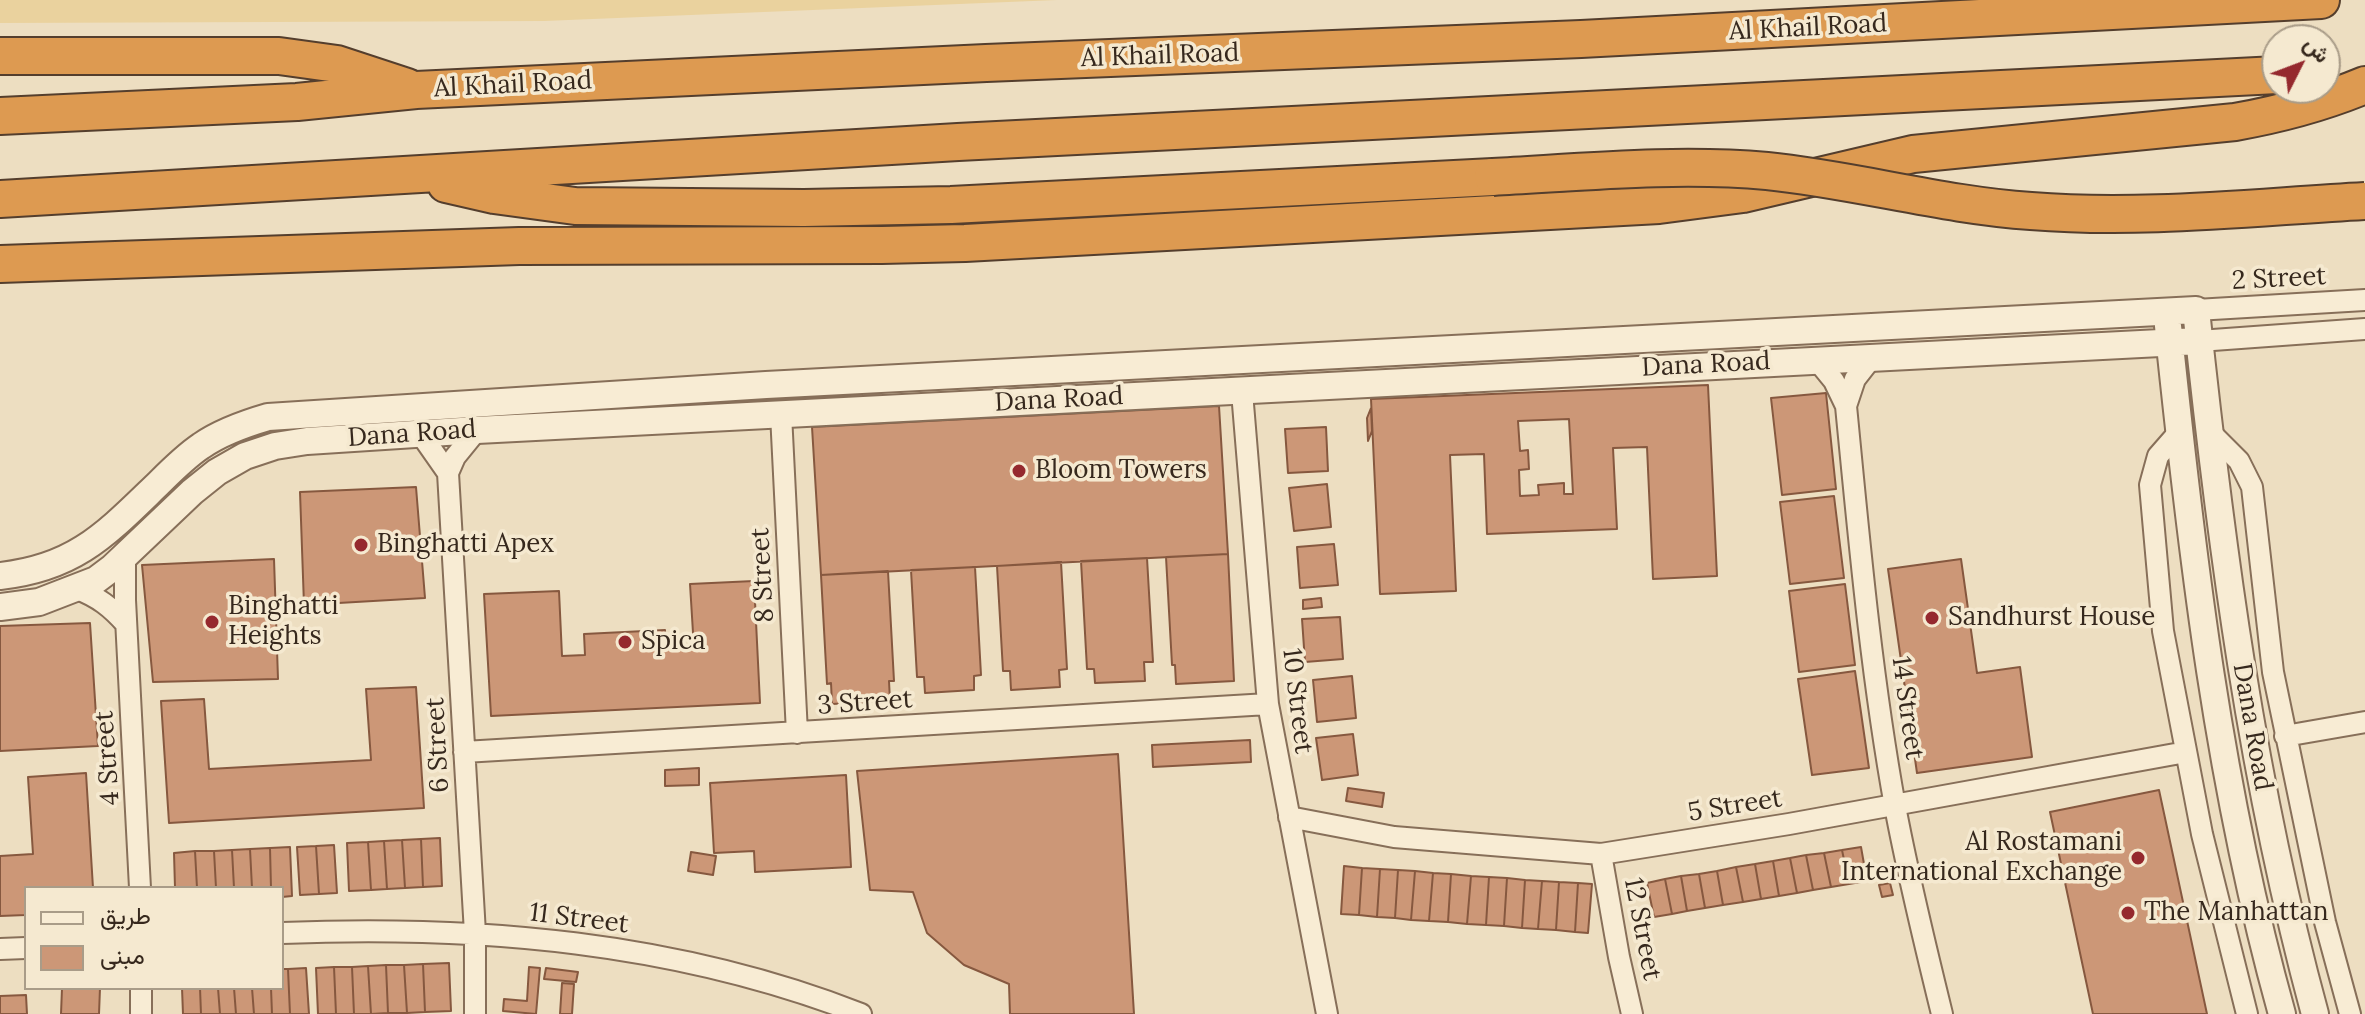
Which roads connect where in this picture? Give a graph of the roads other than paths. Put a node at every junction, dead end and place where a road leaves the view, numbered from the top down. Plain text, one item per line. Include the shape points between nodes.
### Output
1 (2321, 0) edge
2 (2097, 7) edge
3 (0, 56) edge
4 (2365, 71) edge
5 (2341, 72) edge
6 (2261, 76) edge
7 (2365, 85) edge
8 (416, 90) junction
9 (0, 116) edge
10 (414, 175) junction
11 (0, 199) edge
12 (2365, 201) edge
13 (0, 264) edge
14 (2365, 300) edge
15 (2196, 310) junction
16 (2166, 311) junction
17 (2365, 329) edge
18 (2199, 341) junction
19 (2169, 343) junction
20 (1873, 356) junction
21 (1816, 359) junction
22 (1246, 361) junction
23 (778, 385) junction
24 (1245, 391) junction
25 (1846, 406) junction
26 (779, 414) junction
27 (477, 430) junction
28 (2209, 431) junction
29 (2179, 432) junction
30 (420, 433) junction
31 (448, 473) junction
32 (125, 553) junction
33 (0, 576) edge
34 (77, 589) junction
35 (0, 607) edge
36 (126, 624) junction
37 (1268, 704) junction
38 (2365, 722) edge
39 (797, 733) junction
40 (2285, 736) junction
41 (464, 752) junction
42 (2186, 752) junction
43 (1895, 804) junction
44 (1289, 817) junction
45 (1601, 854) junction
46 (140, 886) edge
47 (284, 933) edge
48 (475, 933) junction
49 (24, 948) edge
50 (0, 949) edge
51 (141, 990) edge
52 (141, 1014) edge
53 (475, 1014) edge
54 (861, 1014) edge
55 (1327, 1014) edge
56 (1632, 1014) edge
57 (1942, 1014) edge
58 (2247, 1014) edge
59 (2282, 1014) edge
60 (2315, 1014) edge
61 (2350, 1014) edge

1 - 2 highway, Al Khail Road
2 - 8 highway, Al Khail Road via 1581,39
3 - 8 highway via 279,56 337,64
4 - 5 highway
6 - 10 highway
7 - 13 highway via 2235,122 1928,152 1743,194 1659,205 951,243 519,246
8 - 9 highway, Al Khail Road via 297,102
10 - 11 highway
10 - 12 highway, bridge via 535,202 617,207 951,205 1666,168 1763,171 1988,208 2075,214
14 - 15 street, 2 Street
15 - 16 street, Dana Road
15 - 18 street, Dana Road
16 - 19 street, Dana Road
16 - 22 street, Dana Road
17 - 18 street
18 - 19 street, Dana Road
18 - 28 street, Dana Road
19 - 20 street, Dana Road
19 - 29 street, Dana Road
20 - 21 street, Dana Road
20 - 25 street, 14 Street via 1855,379
21 - 24 street, Dana Road
21 - 25 street, 14 Street
22 - 23 street, Dana Road
22 - 24 street via 1268,367 1270,374 1269,381
22 - 24 street via 1228,364 1221,376 1222,383
23 - 26 street via 794,388 799,399 798,405
23 - 26 street via 760,388 755,400 757,407
23 - 33 street, Dana Road via 268,417 232,428 199,447 83,551 55,565
24 - 26 street, Dana Road
24 - 37 street, 10 Street
25 - 43 street, 14 Street via 1870,637
26 - 27 street, Dana Road
26 - 39 street, 8 Street
27 - 30 street, Dana Road
27 - 31 street
28 - 40 street via 2239,461 2252,487
28 - 60 street, Dana Road via 2254,746
29 - 42 street via 2158,456 2150,485 2163,631
29 - 59 street, Dana Road via 2220,740
30 - 31 street
30 - 32 street, Dana Road via 307,441 245,456 208,479
31 - 41 street, 6 Street
32 - 34 street, Dana Road via 96,580
32 - 36 street, 4 Street
34 - 35 street, Dana Road via 39,602
34 - 36 street via 113,608
36 - 46 street, 4 Street
37 - 39 street, 3 Street
37 - 44 street, 10 Street
38 - 40 street
39 - 41 street, 3 Street
40 - 61 street
41 - 48 street, 6 Street
42 - 43 street, 5 Street
42 - 58 street
43 - 45 street, 5 Street
43 - 57 street, 14 Street
44 - 45 street, 5 Street via 1394,837
44 - 55 street, 10 Street
45 - 56 street, 12 Street
47 - 48 street, 11 Street
48 - 53 street, 6 Street
48 - 54 street, 11 Street via 569,941 680,961 784,987
49 - 50 street
51 - 52 street

